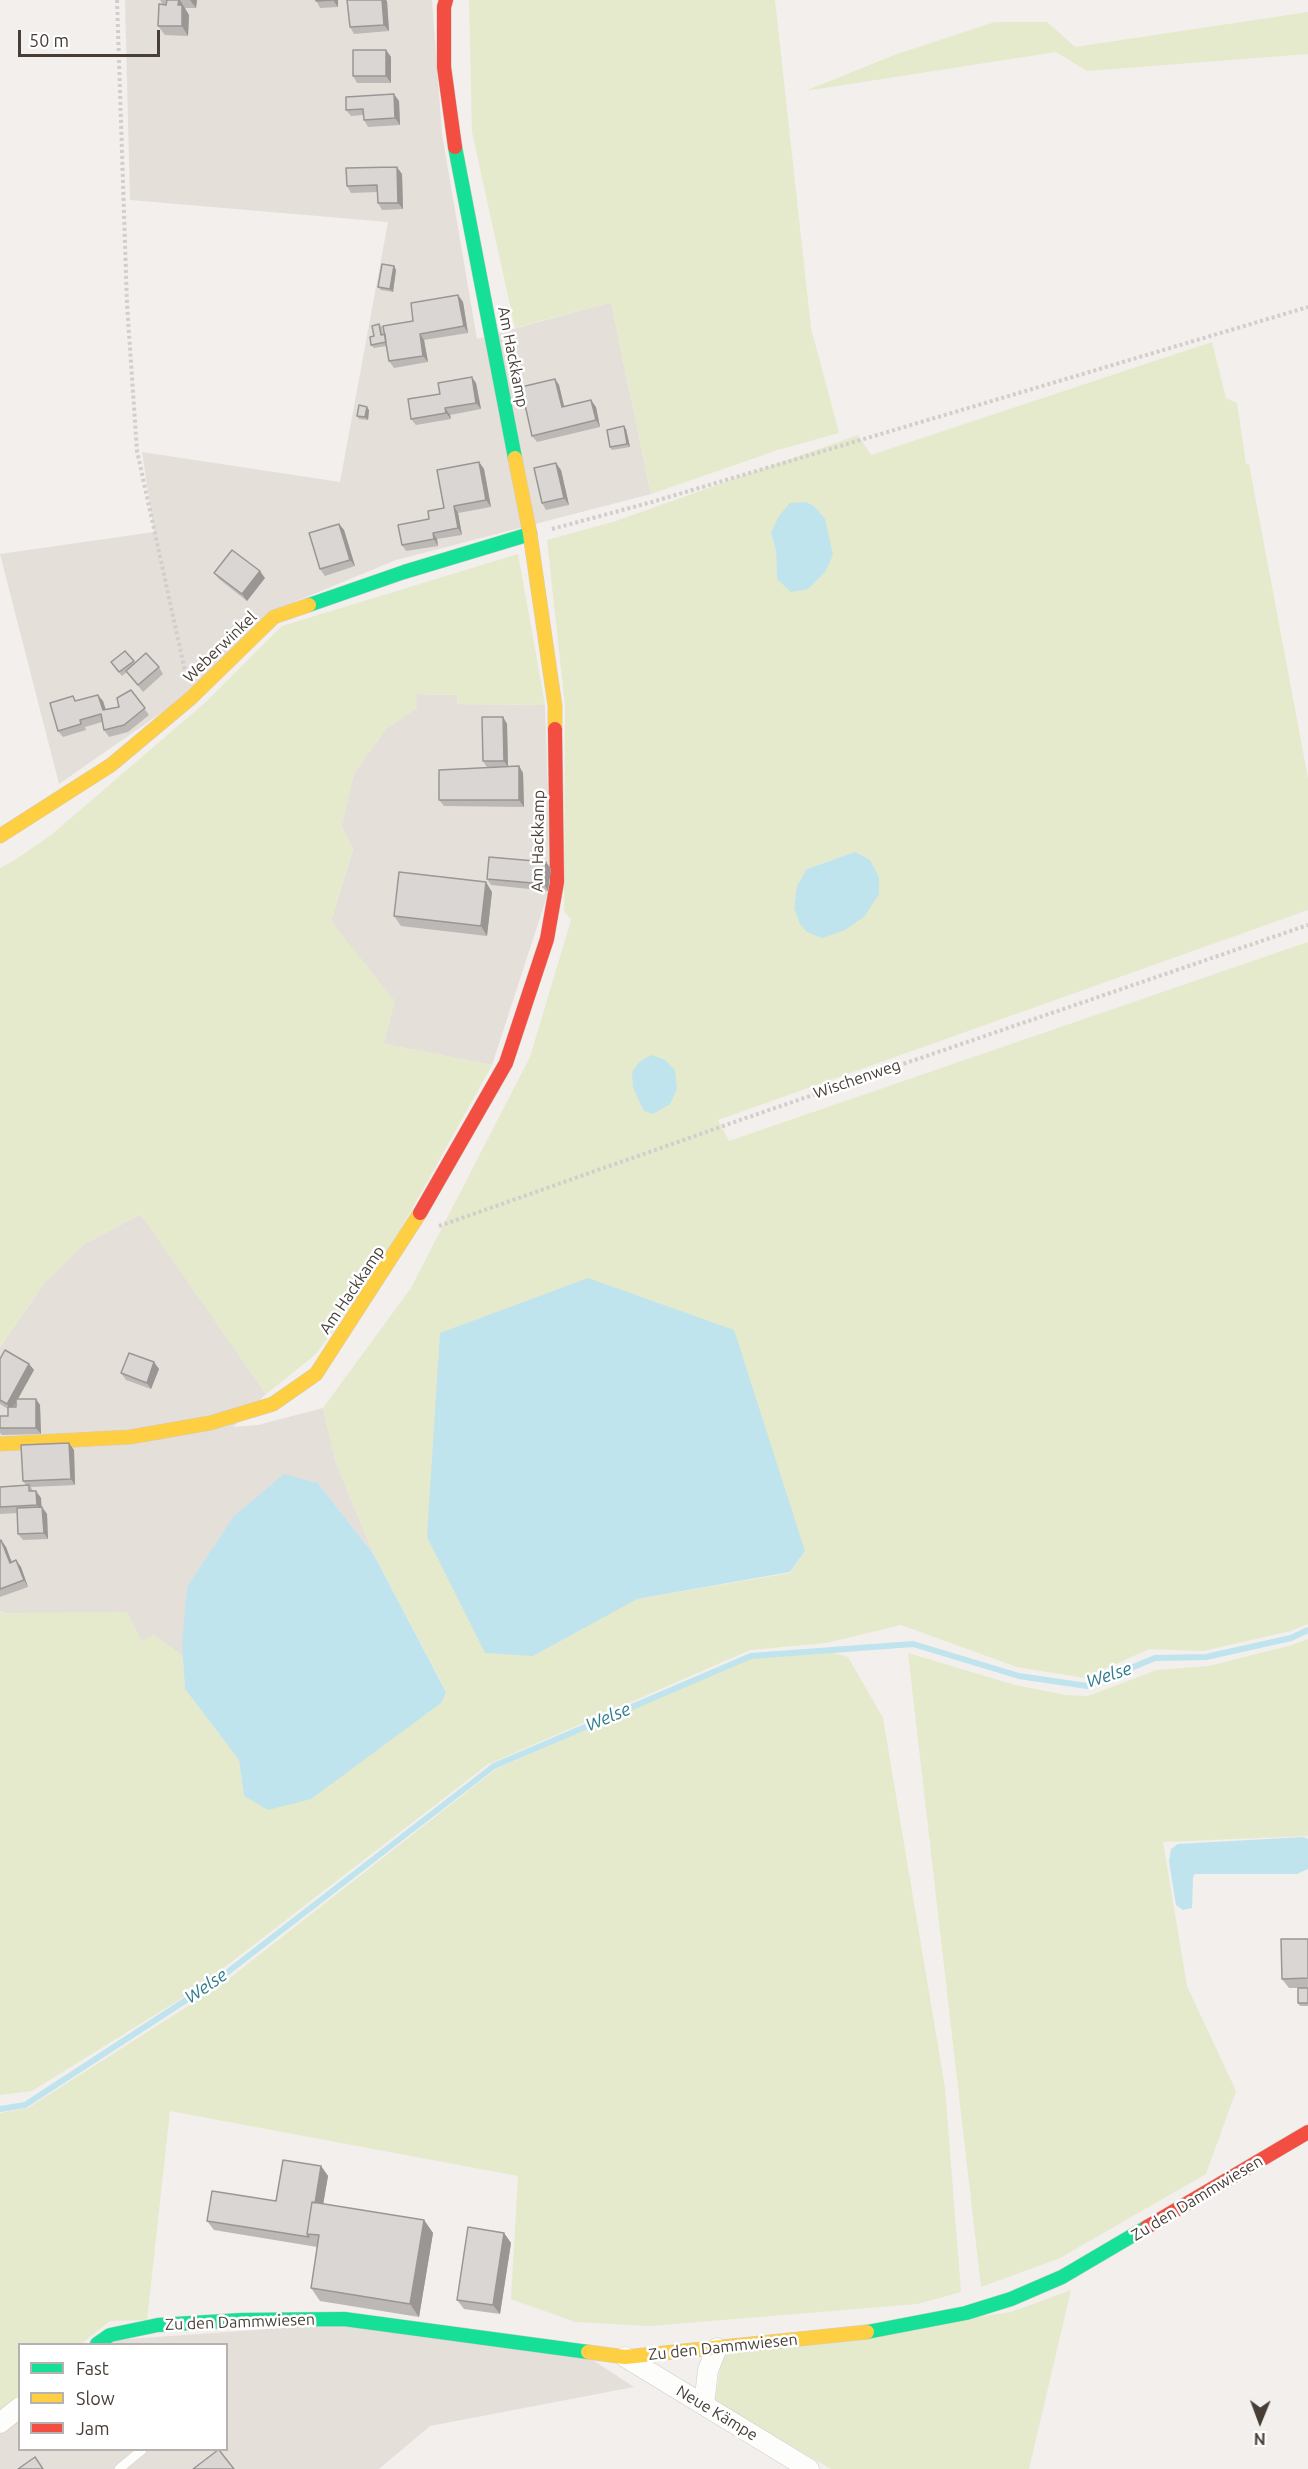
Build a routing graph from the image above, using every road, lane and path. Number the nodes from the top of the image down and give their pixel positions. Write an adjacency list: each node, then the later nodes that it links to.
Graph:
1 (117, 0): 5 (path)
2 (446, 0): 4 (street, Am Hackkamp)
3 (1308, 307): 4 (path)
4 (530, 534): 5 (street, Weberwinkel); 8 (street, Am Hackkamp)
5 (191, 698): 6 (street, Weberwinkel)
6 (0, 836)
7 (1308, 925): 8 (path, Wischenweg)
8 (407, 1237): 9 (street, Am Hackkamp)
9 (0, 1444)
10 (1308, 2132): 12 (street, Zu den Dammwiesen)
11 (104, 2342): 13 (street, Zu den Dammwiesen)
12 (717, 2348): 13 (street, Zu den Dammwiesen); 14 (street)
13 (625, 2357): 14 (street, Neue Kämpe)
14 (704, 2405): 19 (street, Neue Kämpe)
15 (18, 2409): 16 (street)
16 (0, 2423)
17 (141, 2451): 18 (lane)
18 (119, 2469)
19 (809, 2469)

